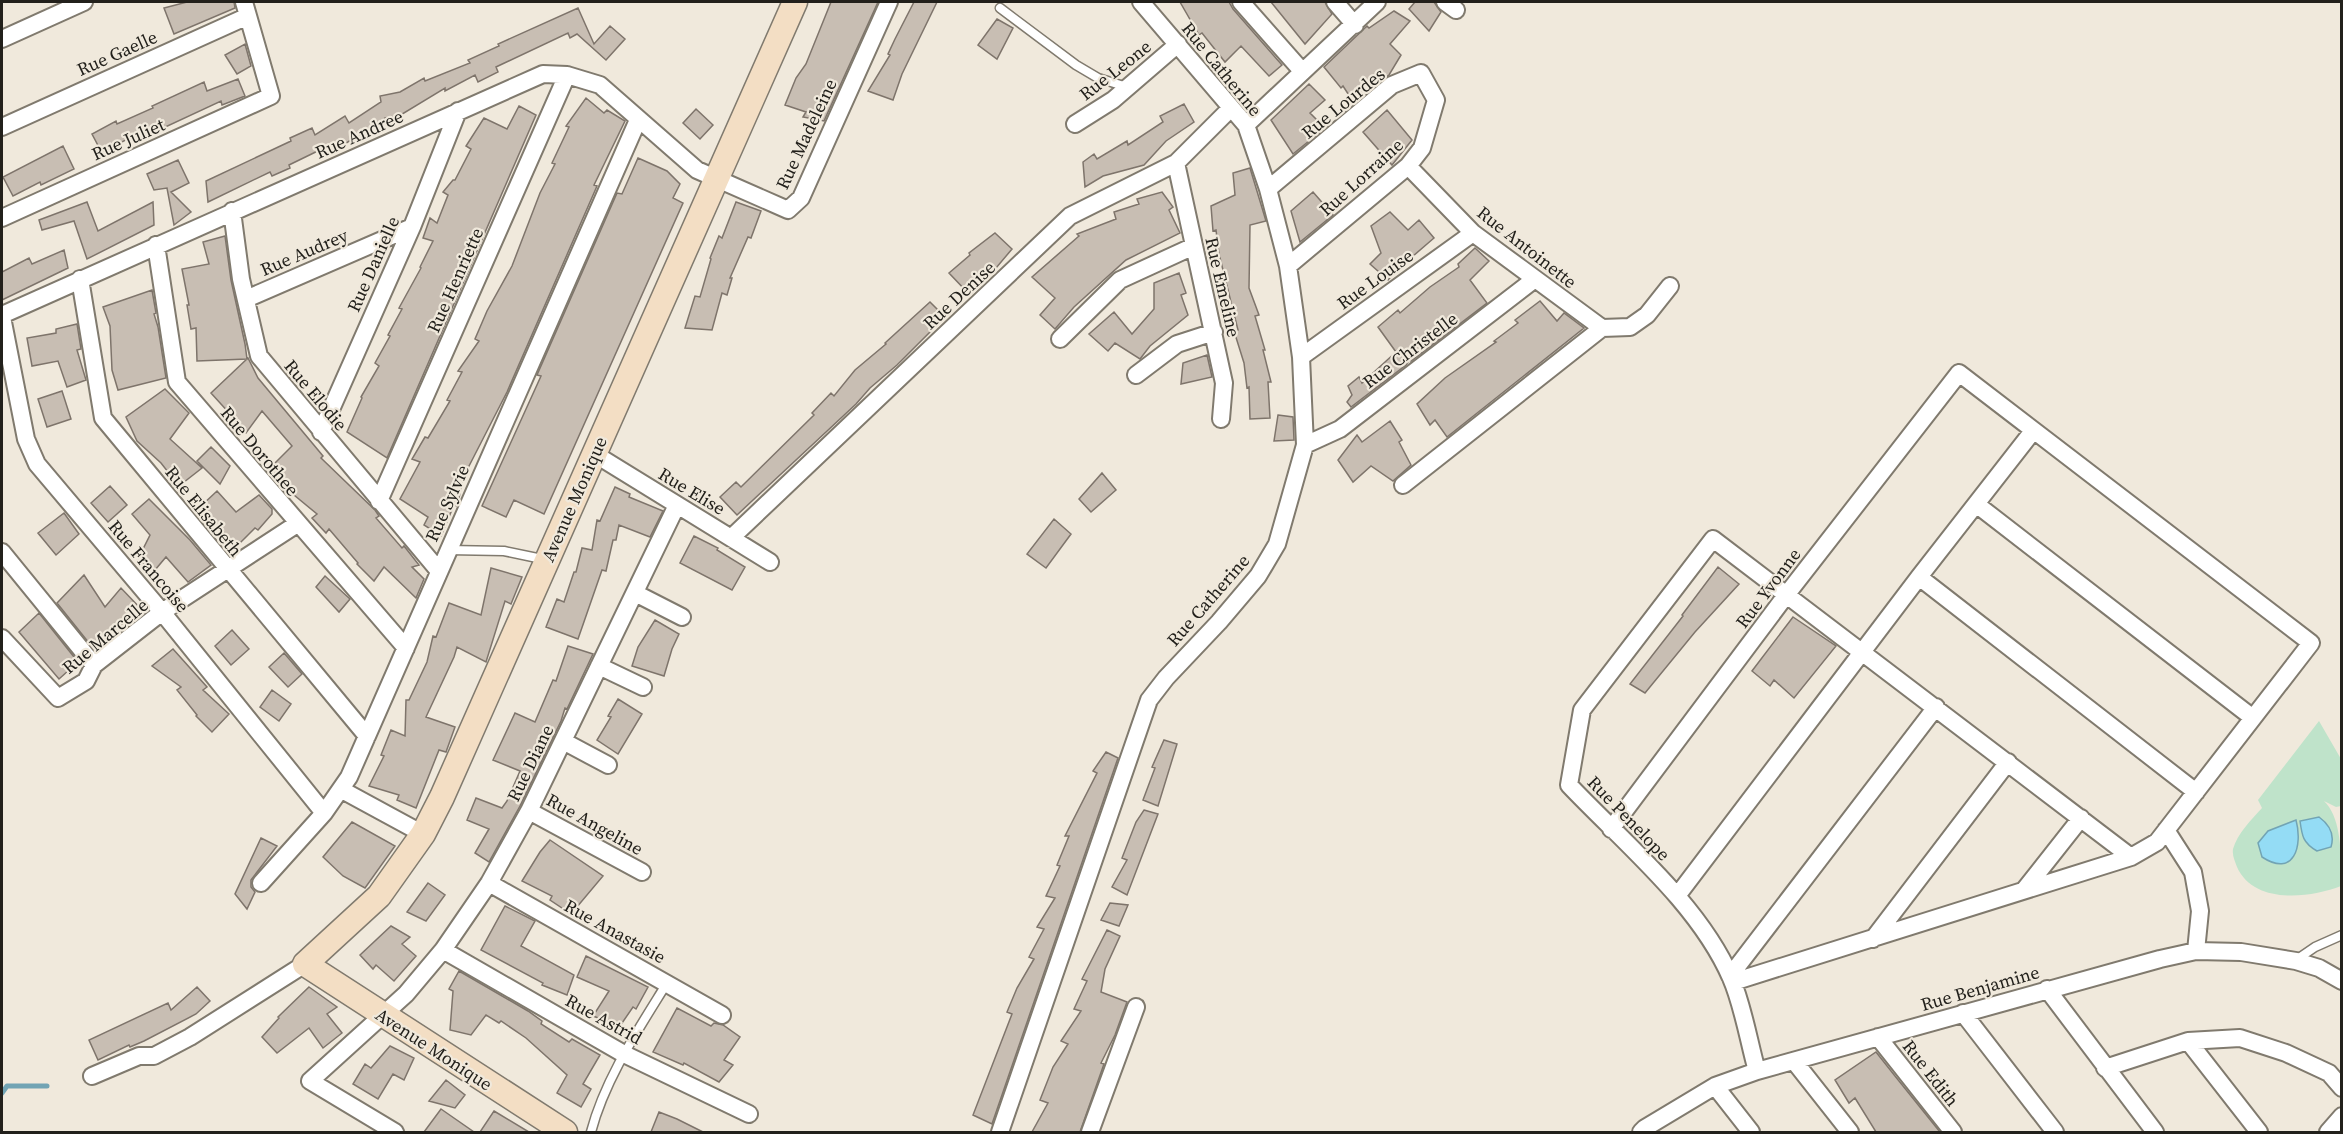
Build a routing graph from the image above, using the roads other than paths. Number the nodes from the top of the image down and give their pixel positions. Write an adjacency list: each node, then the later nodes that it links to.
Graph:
1 (80, 2): 12 (street)
2 (795, 2): 26 (street, Avenue Monique)
3 (889, 2): 26 (street, Rue Madeleine)
4 (1141, 2): 13 (street, Rue Catherine)
5 (1241, 2): 14 (street)
6 (1335, 2): 11 (street)
7 (1377, 2): 11 (street)
8 (1000, 8): 16 (lane)
9 (246, 9): 23 (street, Rue Gaelle); 29 (street, Rue Juliet)
10 (2, 20): 12 (street)
11 (1355, 25): 14 (street)
12 (5, 37)
13 (1178, 44): 16 (street, Rue Leone); 18 (street, Rue Catherine)
14 (1302, 70): 22 (street)
15 (567, 75): 19 (street, Rue Andree); 20 (street, Rue Andree); 51 (street, Rue Henriette)
16 (1128, 87): 21 (street, Rue Leone)
17 (1436, 100): 25 (street, Rue Lorraine); 27 (street, Rue Lourdes)
18 (1232, 108): 22 (street, Rue Catherine); 24 (street, Rue Denise)
19 (458, 111): 28 (street, Rue Andree); 30 (street, Rue Danielle)
20 (638, 120): 26 (street, Rue Andree); 56 (street, Rue Sylvie)
21 (1075, 124)
22 (1246, 124): 27 (street, Rue Catherine)
23 (2, 127)
24 (1176, 163): 33 (street, Rue Emeline); 55 (street, Rue Denise)
25 (1408, 166): 31 (street, Rue Antoinette); 34 (street, Rue Lorraine)
26 (715, 178): 49 (street, Avenue Monique)
27 (1268, 189): 34 (street, Rue Catherine)
28 (232, 211): 32 (street, Rue Andree); 38 (street, Rue Elodie)
29 (2, 218)
30 (412, 226): 38 (street, Rue Audrey); 47 (street, Rue Danielle)
31 (1473, 233): 36 (street, Rue Antoinette); 43 (street, Rue Louise)
32 (156, 245): 35 (street, Rue Andree); 54 (street, Rue Dorothee)
33 (1194, 246): 41 (street, Rue Emeline); 42 (street)
34 (1288, 266): 43 (street, Rue Catherine)
35 (80, 279): 39 (street, Rue Andree); 60 (street, Rue Elisabeth)
36 (1535, 279): 40 (street, Rue Antoinette); 48 (street, Rue Christelle)
37 (1670, 286): 40 (street)
38 (246, 299): 47 (street, Rue Elodie)
39 (2, 316): 65 (street, Rue Francoise)
40 (1602, 328): 50 (street)
41 (1214, 332): 44 (street); 45 (street, Rue Emeline)
42 (1060, 339)
43 (1300, 357): 48 (street, Rue Catherine)
44 (1136, 375)
45 (1221, 419)
46 (2033, 430): 52 (street); 64 (street, Rue Yvonne); 74 (street)
47 (321, 432): 51 (street, Rue Elodie)
48 (1305, 445): 122 (street, Rue Catherine)
49 (593, 453): 53 (street, Rue Elise); 58 (street, Avenue Monique)
50 (1403, 485)
51 (379, 501): 61 (street, Rue Elodie)
52 (1976, 504): 62 (street); 74 (street)
53 (677, 505): 55 (street, Rue Elise); 63 (street, Rue Diane)
54 (297, 524): 60 (street, Rue Marcelle); 68 (street, Rue Dorothee)
55 (731, 538): 59 (street, Rue Elise)
56 (448, 550): 58 (lane); 61 (street, Rue Sylvie)
57 (2, 552): 70 (street)
58 (547, 560): 86 (street, Avenue Monique)
59 (770, 562)
60 (227, 570): 65 (street, Rue Marcelle); 75 (street, Rue Elisabeth)
61 (439, 571): 68 (street, Rue Sylvie)
62 (1919, 577): 69 (street); 80 (street)
63 (635, 593): 66 (street); 71 (street, Rue Diane)
64 (1787, 594): 69 (street); 84 (street, Rue Yvonne); 84 (street, Rue Penelope)
65 (162, 612): 70 (street, Rue Marcelle); 82 (street, Rue Francoise)
66 (682, 617)
67 (2, 638): 70 (street, Rue Marcelle)
68 (406, 648): 75 (street, Rue Sylvie)
69 (1863, 651): 73 (street); 92 (street)
70 (94, 665)
71 (599, 666): 72 (street); 76 (street, Rue Diane)
72 (643, 687)
73 (1936, 707): 77 (street); 99 (street)
74 (2253, 718): 80 (street)
75 (368, 736): 79 (street, Rue Sylvie)
76 (563, 741): 78 (street); 81 (street, Rue Diane)
77 (2008, 762): 83 (street); 94 (street)
78 (609, 765)
79 (342, 790): 82 (street, Rue Sylvie); 86 (street)
80 (2196, 792): 85 (street)
81 (529, 811): 88 (street, Rue Angeline); 90 (street, Rue Diane)
82 (324, 813): 89 (street, Rue Sylvie)
83 (2081, 818): 87 (street); 91 (street)
84 (1611, 829): 92 (street, Rue Penelope)
85 (2166, 830): 87 (street); 96 (street)
86 (423, 834): 98 (street, Avenue Monique)
87 (2131, 857): 91 (street)
88 (642, 872)
89 (261, 883)
90 (489, 883): 95 (street, Rue Diane); 101 (street, Rue Anastasie)
91 (2025, 889): 94 (street)
92 (1677, 896): 99 (street, Rue Penelope)
93 (2342, 935): 97 (lane)
94 (1873, 939): 99 (street)
95 (443, 950): 106 (street, Rue Diane); 109 (street, Rue Astrid)
96 (2196, 951): 97 (street, Rue Benjamine); 102 (street, Rue Benjamine)
97 (2295, 961): 100 (street, Rue Benjamine)
98 (305, 964): 106 (street, Avenue Monique); 113 (street, Avenue Monique)
99 (1732, 979): 112 (street, Rue Penelope)
100 (2342, 981)
101 (667, 982): 105 (street, Rue Anastasie); 109 (lane)
102 (2047, 989): 104 (street, Rue Benjamine); 111 (street)
103 (1136, 1007): 123 (street)
104 (1963, 1013): 107 (street, Rue Benjamine); 127 (street)
105 (722, 1014)
106 (382, 1016): 119 (street, Rue Diane); 120 (street, Avenue Monique)
107 (1878, 1037): 110 (street, Rue Benjamine); 126 (street, Rue Edith)
108 (2188, 1041): 111 (street); 115 (street); 129 (street)
109 (624, 1053): 116 (street, Rue Astrid); 121 (lane)
110 (1794, 1060): 112 (street, Rue Benjamine); 125 (street)
111 (2105, 1068): 128 (street)
112 (1757, 1071): 114 (street, Rue Benjamine)
113 (92, 1076)
114 (1715, 1086): 118 (street, Rue Benjamine); 124 (street)
115 (2342, 1088)
116 (749, 1114)
117 (2342, 1116): 130 (street)
118 (1645, 1131)
119 (395, 1132)
120 (565, 1132)
121 (591, 1132)
122 (1000, 1132)
123 (1090, 1132)
124 (1751, 1132)
125 (1850, 1132)
126 (1953, 1132)
127 (2055, 1132)
128 (2155, 1132)
129 (2259, 1132)
130 (2328, 1132)

